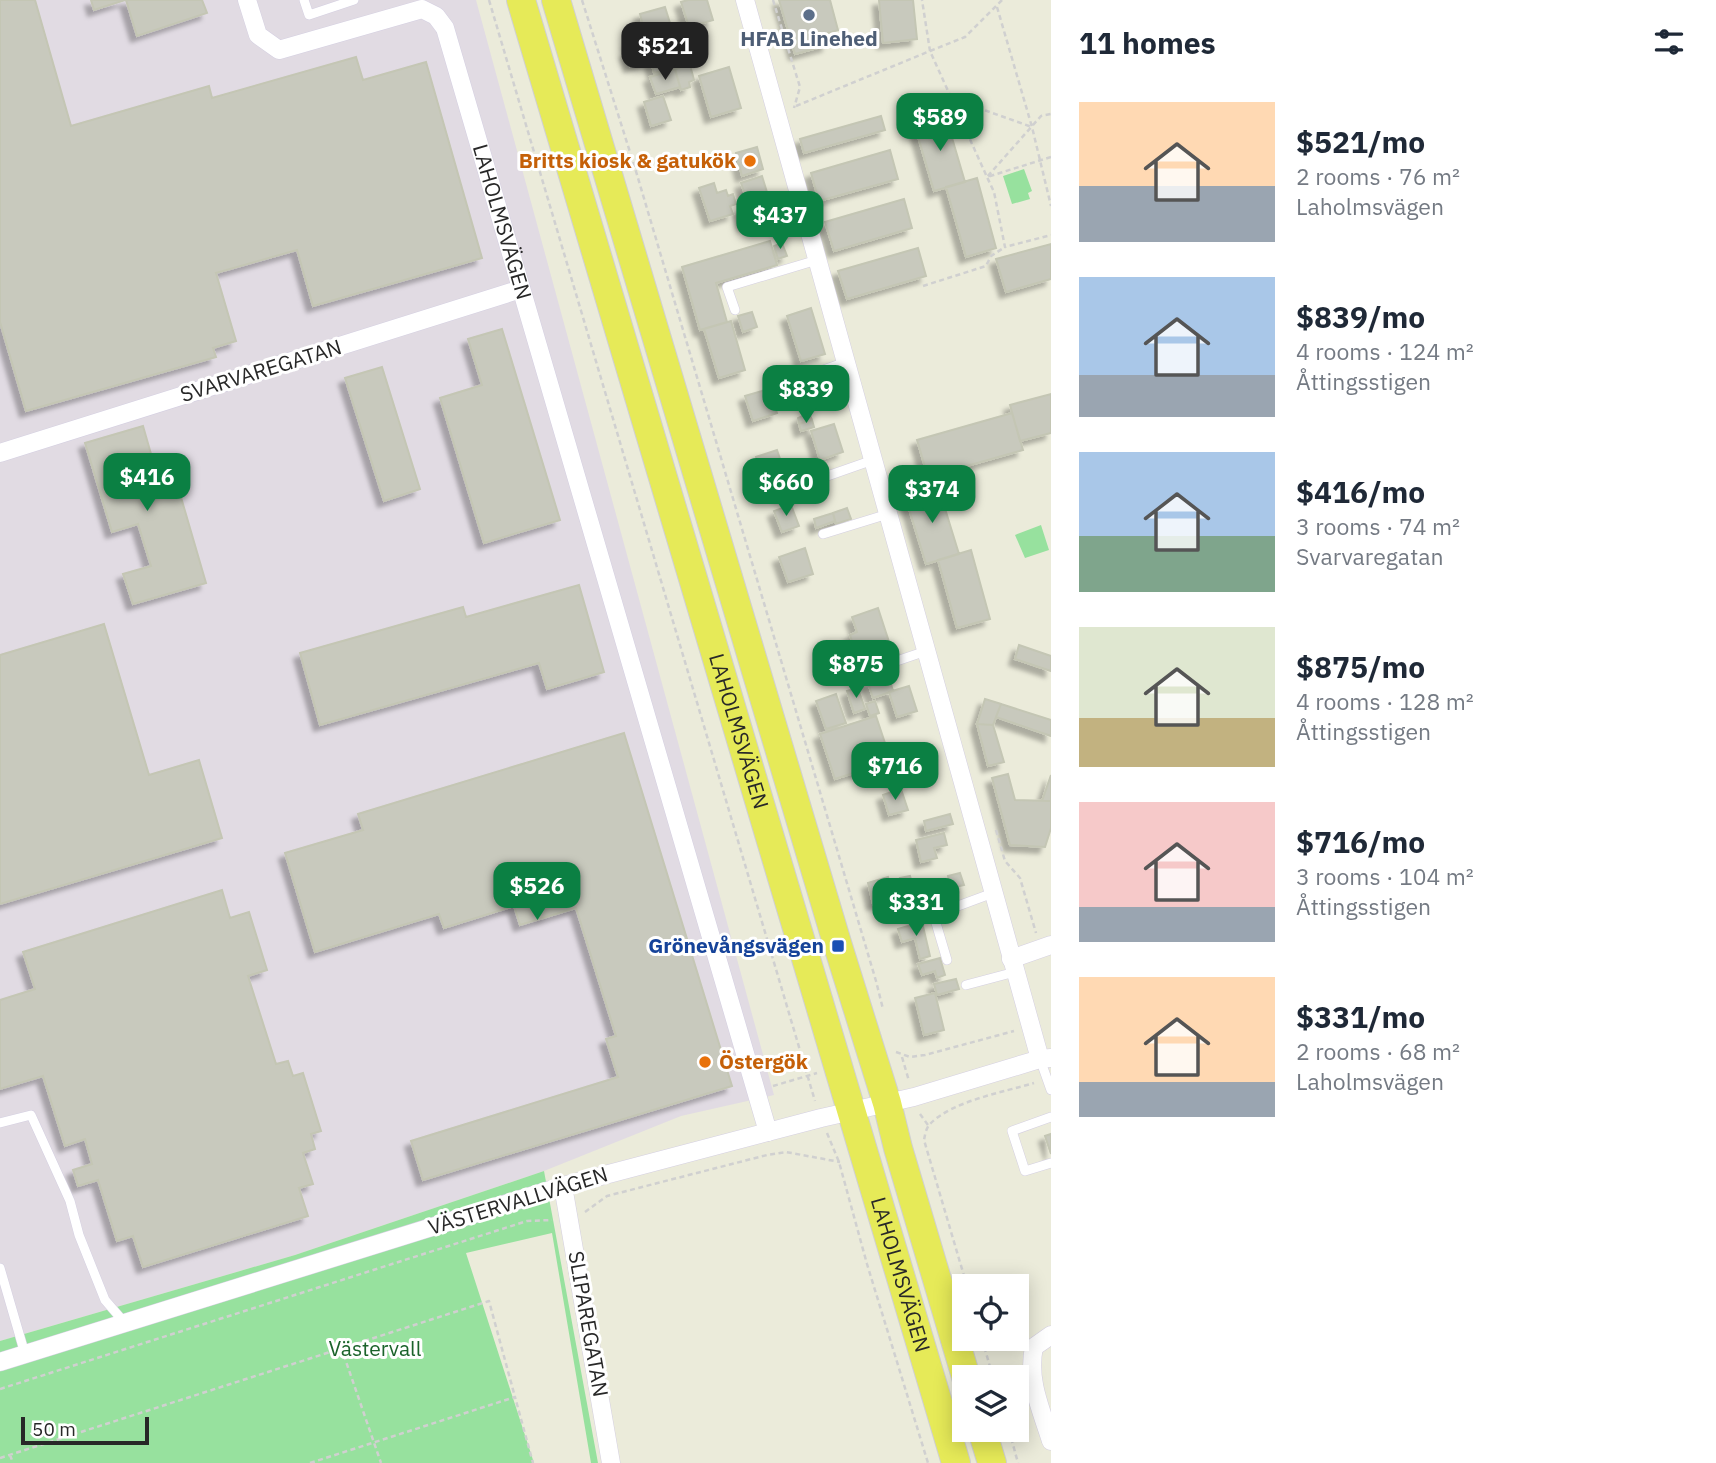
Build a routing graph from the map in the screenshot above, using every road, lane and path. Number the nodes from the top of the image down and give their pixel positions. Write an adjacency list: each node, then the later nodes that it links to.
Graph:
1 (247, 0): 25 (street, LAHOLMSVÄGEN)
2 (304, 0): 3 (lane)
3 (354, 0)
4 (489, 0): 50 (path)
5 (521, 0): 48 (highway, LAHOLMSVÄGEN)
6 (556, 0): 47 (highway, LAHOLMSVÄGEN)
7 (582, 0): 41 (path)
8 (745, 0): 23 (street)
9 (922, 0): 12 (path)
10 (1002, 0): 11 (path)
11 (997, 5): 12 (path); 16 (path)
12 (930, 51): 13 (path); 14 (path)
13 (951, 99): 16 (path); 19 (path)
14 (795, 107)
15 (1051, 114): 16 (path)
16 (1032, 127): 18 (path); 19 (path)
17 (1051, 157): 18 (path)
18 (1040, 160): 19 (path); 20 (path)
19 (986, 177): 22 (path)
20 (1051, 206)
21 (1051, 234): 22 (path)
22 (1005, 247): 24 (path)
23 (817, 260): 26 (lane); 27 (street)
24 (923, 286)
25 (521, 289): 29 (street, SVARVAREGATAN); 52 (street, LAHOLMSVÄGEN)
26 (735, 310)
27 (846, 362): 28 (lane); 30 (street)
28 (778, 386)
29 (0, 453)
30 (873, 460): 31 (lane); 32 (street)
31 (796, 487)
32 (888, 514): 33 (lane); 34 (street)
33 (823, 534)
34 (926, 651): 35 (lane); 36 (street)
35 (879, 667)
36 (993, 893): 38 (lane); 39 (street)
37 (1051, 945): 39 (street)
38 (947, 960)
39 (1013, 965): 40 (lane); 42 (street)
40 (966, 985)
41 (884, 1015)
42 (1031, 1027): 43 (path); 44 (street)
43 (893, 1049)
44 (1046, 1058): 45 (lane); 47 (street, VÄSTERVALLVÄGEN)
45 (1048, 1079): 46 (lane); 58 (path)
46 (1051, 1090)
47 (887, 1103): 48 (street, VÄSTERVALLVÄGEN); 64 (highway, LAHOLMSVÄGEN)
48 (851, 1111): 50 (street, VÄSTERVALLVÄGEN); 53 (highway, LAHOLMSVÄGEN)
49 (1051, 1117): 54 (lane)
50 (821, 1118): 52 (street, VÄSTERVALLVÄGEN); 53 (path)
51 (0, 1122): 59 (lane)
52 (768, 1132): 55 (street, VÄSTERVALLVÄGEN)
53 (852, 1160): 56 (path); 78 (path); 79 (highway, LAHOLMSVÄGEN)
54 (1051, 1163)
55 (563, 1186): 56 (street, SLIPAREGATAN); 59 (street, VÄSTERVALLVÄGEN)
56 (570, 1217): 65 (path); 77 (street, SLIPAREGATAN)
57 (0, 1268): 62 (lane)
58 (963, 1274)
59 (124, 1322): 62 (street, VÄSTERVALLVÄGEN)
60 (1051, 1335): 67 (street)
61 (341, 1347): 66 (path); 70 (path); 71 (path)
62 (25, 1354): 63 (street, VÄSTERVALLVÄGEN)
63 (0, 1362)
64 (962, 1365)
65 (0, 1389)
66 (514, 1397): 70 (path); 76 (path)
67 (1051, 1441)
68 (986, 1442): 80 (highway)
69 (1012, 1442): 81 (path)
70 (374, 1443): 74 (path); 75 (path)
71 (10, 1454): 72 (path); 73 (path)
72 (0, 1458)
73 (13, 1463)
74 (310, 1463)
75 (381, 1463)
76 (533, 1463)
77 (611, 1463)
78 (928, 1463)
79 (956, 1463)
80 (992, 1463)
81 (1018, 1463)

